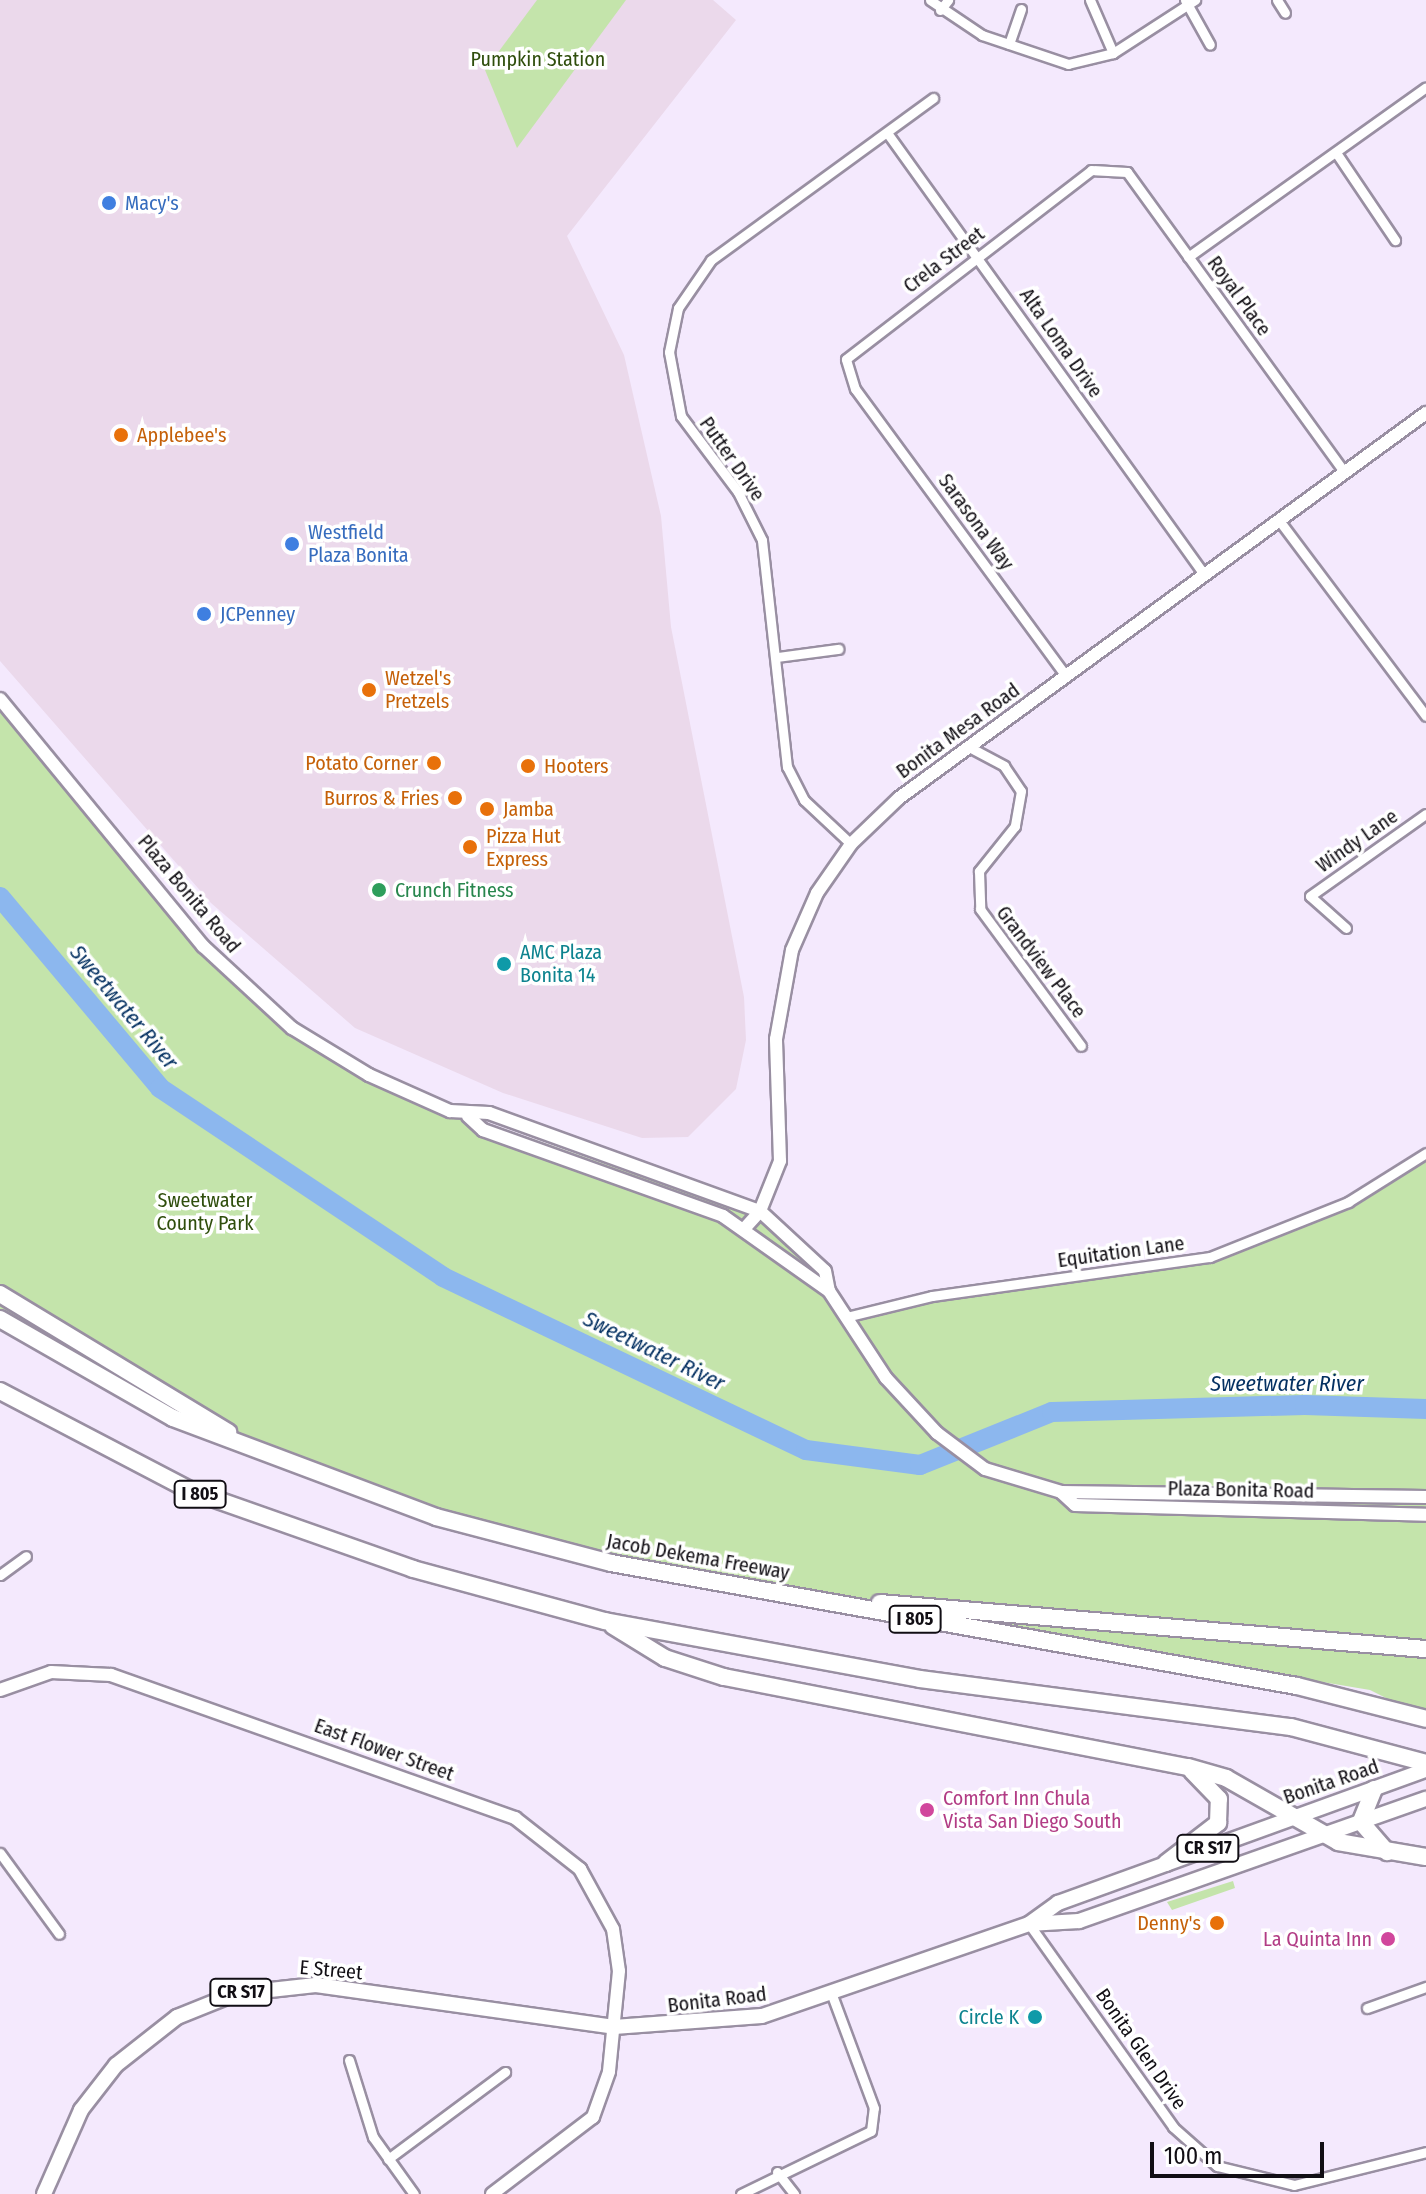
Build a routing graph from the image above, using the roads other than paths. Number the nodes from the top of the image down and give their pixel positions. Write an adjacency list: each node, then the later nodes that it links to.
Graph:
1 (930, 0): 7 (street)
2 (948, 0): 7 (street)
3 (1090, 0): 11 (street)
4 (1277, 0): 8 (street)
5 (1190, 1): 10 (street); 11 (street)
6 (1021, 9): 9 (street)
7 (940, 10): 9 (street)
8 (1285, 13)
9 (1009, 44): 11 (street)
10 (1210, 45)
11 (1113, 53)
12 (1426, 87): 15 (street)
13 (933, 98): 14 (street, Putter Drive)
14 (888, 134): 18 (street, Alta Loma Drive); 26 (street, Putter Drive)
15 (1337, 154): 17 (street); 19 (street)
16 (1091, 170): 18 (street, Crela Street); 19 (street, Royal Place)
17 (1395, 240)
18 (978, 257): 20 (street, Crela Street); 24 (street, Alta Loma Drive)
19 (1188, 257): 22 (street, Royal Place)
20 (855, 389): 27 (street, Sarasona Way)
21 (1426, 413): 22 (main road, Bonita Mesa Road)
22 (1344, 472): 23 (main road, Bonita Mesa Road)
23 (1278, 519): 24 (main road, Bonita Mesa Road); 29 (street)
24 (1203, 573): 27 (main road, Bonita Mesa Road)
25 (838, 649): 26 (street)
26 (777, 657): 32 (street, Putter Drive)
27 (1066, 676): 30 (main road, Bonita Mesa Road)
28 (0, 699): 35 (main road, Plaza Bonita Road)
29 (1426, 716)
30 (969, 747): 32 (main road, Bonita Mesa Road); 34 (street, Grandview Place)
31 (1426, 814): 33 (street, Windy Lane)
32 (851, 844): 37 (main road, Bonita Mesa Road)
33 (1346, 928)
34 (1081, 1046)
35 (468, 1116): 37 (main road, Plaza Bonita Road); 38 (main road, Plaza Bonita Road)
36 (1426, 1153): 41 (street, Equitation Lane)
37 (760, 1211): 38 (main road, Bonita Mesa Road); 39 (main road, Plaza Bonita Road)
38 (744, 1229): 39 (main road, Plaza Bonita Road)
39 (829, 1291): 41 (main road, Plaza Bonita Road)
40 (0, 1294): 44 (highway)
41 (846, 1317): 45 (main road, Plaza Bonita Road)
42 (0, 1319): 44 (highway, Jacob Dekema Freeway / I 805)
43 (0, 1391): 51 (highway, I 805)
44 (284, 1465): 50 (highway, Jacob Dekema Freeway / I 805)
45 (1061, 1492): 46 (main road, Plaza Bonita Road); 47 (main road, Plaza Bonita Road)
46 (1426, 1497)
47 (1426, 1515)
48 (26, 1556): 49 (street)
49 (0, 1575)
50 (799, 1595): 52 (highway); 54 (highway, Jacob Dekema Freeway / I 805)
51 (605, 1621): 55 (highway, I 805); 56 (highway)
52 (1426, 1649)
53 (0, 1690): 72 (main road, East Flower Street)
54 (1421, 1718)
55 (1426, 1763)
56 (1188, 1767): 60 (highway); 66 (highway)
57 (1426, 1770): 58 (main road, Bonita Road / CR S17)
58 (1374, 1789): 60 (main road, Bonita Road / CR S17); 61 (highway)
59 (1426, 1799): 61 (main road, Bonita Road / CR S17)
60 (1289, 1818): 62 (highway); 66 (main road, Bonita Road / CR S17)
61 (1361, 1822): 62 (main road, Bonita Road / CR S17); 64 (highway)
62 (1323, 1836): 64 (highway); 67 (main road, Bonita Road / CR S17)
63 (0, 1853): 68 (street)
64 (1388, 1853): 65 (highway)
65 (1426, 1857)
66 (1166, 1863): 67 (main road, Bonita Road / CR S17)
67 (1029, 1924): 70 (main road, Bonita Road / CR S17); 75 (street, Bonita Glen Drive)
68 (59, 1934)
69 (1426, 1987): 71 (street)
70 (832, 1995): 72 (main road, Bonita Road / CR S17); 77 (street)
71 (1367, 2008)
72 (614, 2027): 78 (main road, E Street / CR S17); 80 (main road)
73 (349, 2060): 76 (street)
74 (505, 2072): 76 (street)
75 (1426, 2152)
76 (388, 2159): 79 (street)
77 (777, 2172): 81 (street); 82 (street)
78 (44, 2194)
79 (414, 2194)
80 (492, 2194)
81 (741, 2194)
82 (794, 2194)

